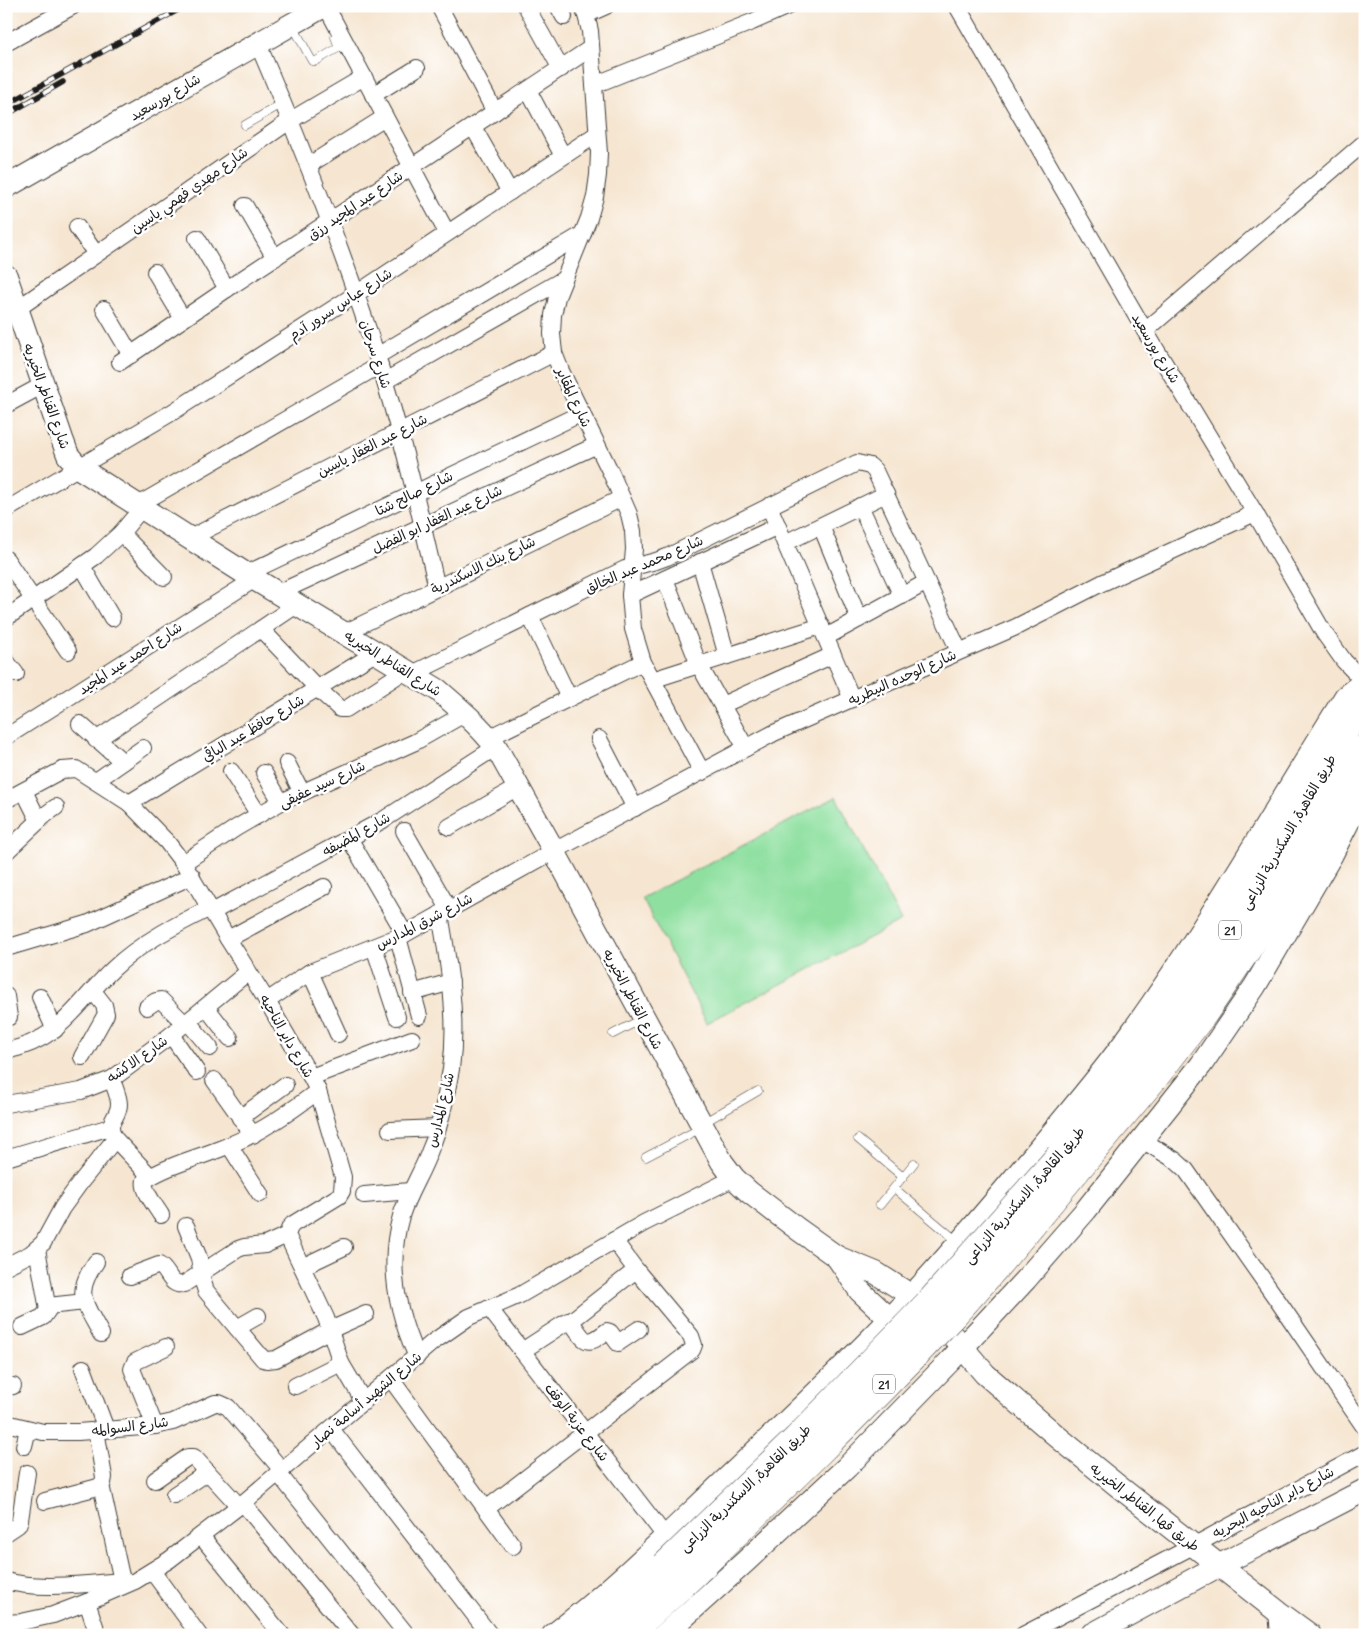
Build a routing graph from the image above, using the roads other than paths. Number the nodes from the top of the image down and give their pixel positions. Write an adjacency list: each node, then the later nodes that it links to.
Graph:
1 (73, 6): 10 (street)
2 (439, 6): 20 (street)
3 (526, 6): 14 (street)
4 (788, 6): 16 (street)
5 (957, 6): 48 (street, شارع بورسعيد)
6 (323, 7): 9 (street, شارع بورسعيد); 9 (lane); 15 (street)
7 (604, 7): 8 (street)
8 (584, 11): 12 (street, شارع المقابر)
9 (292, 24): 11 (street, شارع بورسعيد)
10 (6, 43)
11 (258, 44): 19 (street, شارع سرحان); 30 (street, شارع بورسعيد)
12 (591, 48): 14 (street, شارع عبد المجيد رزق); 16 (street, شارع المقابر)
13 (417, 68): 18 (street)
14 (561, 68): 17 (street, شارع عبد المجيد رزق)
15 (364, 77): 18 (street); 22 (street, شارع مهدي فهمي ياسين)
16 (594, 85): 25 (street, شارع المقابر)
17 (528, 90): 20 (street, شارع عبد المجيد رزق); 27 (street)
18 (373, 95): 21 (street)
19 (283, 103): 22 (street, شارع سرحان); 23 (lane)
20 (495, 112): 24 (street, شارع عبد المجيد رزق)
21 (385, 117): 28 (street); 29 (street)
22 (290, 120): 28 (street, شارع سرحان); 38 (street, شارع مهدي فهمي ياسين)
23 (245, 125)
24 (472, 127): 29 (street, شارع عبد المجيد رزق); 31 (street)
25 (598, 134): 27 (street, شارع عباس سرور آدم); 36 (street, شارع المقابر)
26 (1365, 142): 48 (street)
27 (564, 156): 31 (street, شارع عباس سرور آدم)
28 (309, 165): 33 (street, شارع سرحان)
29 (412, 167): 33 (street, شارع عبد المجيد رزق); 35 (street)
30 (6, 187)
31 (510, 192): 35 (street, شارع عباس سرور آدم)
32 (246, 206): 39 (street)
33 (330, 222): 39 (street, شارع عبد المجيد رزق); 44 (street, شارع سرحان)
34 (77, 227): 38 (street)
35 (447, 233): 44 (street, شارع عباس سرور آدم)
36 (583, 234): 42 (street, شارع المقابر); 50 (street)
37 (198, 238): 43 (street)
38 (96, 254): 45 (street, شارع مهدي فهمي ياسين)
39 (274, 258): 43 (street, شارع عبد المجيد رزق)
40 (155, 272): 47 (street)
41 (6, 276): 45 (street, شارع القناطر الخيريه)
42 (564, 279): 49 (street, شارع المقابر); 51 (street)
43 (227, 289): 47 (street, شارع عبد المجيد رزق)
44 (356, 294): 50 (street, شارع سرحان); 57 (street, شارع عباس سرور آدم)
45 (12, 304): 52 (street, شارع القناطر الخيريه)
46 (104, 309): 47 (street, شارع عبد المجيد رزق)
47 (183, 319)
48 (1145, 331): 65 (street, شارع بورسعيد)
49 (554, 353): 54 (street, شارع المقابر); 55 (street, شارع عبد الغفار ياسين)
50 (378, 360): 51 (street, شارع سرحان); 61 (street)
51 (385, 381): 55 (street, شارع سرحان)
52 (43, 385): 53 (street); 57 (street, شارع القناطر الخيريه)
53 (6, 405)
54 (582, 413): 56 (street, شارع المقابر); 58 (street, شارع صالح شتا)
55 (399, 432): 58 (street, شارع سرحان); 70 (street, شارع عبد الغفار ياسين)
56 (597, 445): 60 (street, شارع المقابر); 66 (street, شارع عبد الغفار ابو الفضل)
57 (79, 468): 61 (street, شارع القناطر الخيريه); 64 (street, شارع عباس سرور آدم)
58 (415, 493): 66 (street, شارع سرحان); 76 (street, شارع صالح شتا)
59 (886, 494): 62 (street, شارع محمد عبد الخالق); 63 (street); 79 (street)
60 (622, 498): 75 (street, شارع المقابر); 80 (street, شارع بنك الاسكندرية)
61 (140, 506): 69 (street); 70 (street, شارع القناطر الخيريه)
62 (769, 506): 67 (street); 75 (street, شارع محمد عبد الخالق)
63 (860, 506): 68 (street); 83 (street)
64 (6, 510)
65 (1255, 513): 94 (street, شارع الوحده البيطريه); 102 (street, شارع بورسعيد)
66 (423, 525): 80 (street, شارع سرحان); 81 (street, شارع عبد الغفار ابو الفضل)
67 (778, 526): 71 (street); 73 (street)
68 (820, 526): 71 (street); 89 (street)
69 (121, 533): 74 (street); 77 (street)
70 (190, 538): 76 (street, شارع القناطر الخيريه)
71 (785, 543): 91 (street)
72 (6, 559): 84 (street)
73 (700, 562): 78 (street); 97 (street)
74 (82, 566): 84 (street); 88 (street)
75 (634, 566): 82 (street, شارع المقابر); 86 (street, شارع محمد عبد الخالق)
76 (251, 576): 81 (street, شارع القناطر الخيريه); 109 (street, شارع احمد عبد المجيد)
77 (164, 577)
78 (665, 579): 82 (street); 99 (street)
79 (927, 582): 83 (street); 94 (street)
80 (437, 588): 92 (street, شارع بنك الاسكندرية)
81 (278, 592): 85 (street, شارع القناطر الخيريه)
82 (630, 595): 98 (street, شارع المقابر)
83 (902, 596): 89 (street)
84 (33, 600): 87 (street); 93 (street)
85 (298, 604): 90 (street); 92 (street, شارع القناطر الخيريه)
86 (530, 616): 100 (street, شارع محمد عبد الخالق); 104 (street)
87 (6, 618)
88 (112, 618)
89 (859, 619): 91 (street)
90 (261, 629): 103 (street, شارع محمد عبد الخالق); 111 (street)
91 (823, 632): 96 (street); 97 (street)
92 (344, 633): 95 (street, شارع القناطر الخيريه)
93 (68, 650)
94 (959, 651): 105 (street, شارع الوحده البيطريه)
95 (377, 652): 100 (street, شارع القناطر الخيريه); 103 (street, شارع حافظ عبد الباقي)
96 (833, 655): 105 (street); 106 (street)
97 (727, 656): 99 (street)
98 (643, 662): 101 (street, شارع المقابر); 104 (street, شارع المضيفه)
99 (699, 665): 101 (street); 106 (street)
100 (409, 672): 103 (street, شارع محمد عبد الخالق); 107 (street, شارع القناطر الخيريه)
101 (652, 680): 119 (street, شارع المقابر)
102 (1364, 682): 189 (highway, طريق القاهرة, الاسكندرية الزراعى / 21); 202 (street)
103 (318, 689): 128 (street, شارع حافظ عبد الباقي)
104 (569, 698): 112 (street, شارع المضيفه)
105 (852, 699): 114 (street, شارع الوحده البيطريه)
106 (722, 705): 114 (street)
107 (466, 713): 112 (street, شارع القناطر الخيريه); 125 (street, شارع سيد عفيفى)
108 (80, 724): 111 (street)
109 (6, 737)
110 (598, 739): 130 (street)
111 (96, 740): 116 (street)
112 (492, 742): 122 (street, شارع القناطر الخيريه); 135 (street, شارع المضيفه)
113 (143, 748): 116 (street)
114 (746, 748): 119 (street, شارع الوحده البيطريه)
115 (1365, 749): 189 (highway, طريق القاهرة, الاسكندرية الزراعى / 21)
116 (123, 762): 121 (street)
117 (287, 763): 125 (street)
118 (231, 771): 131 (street)
119 (702, 772): 130 (street, شارع الوحده البيطريه)
120 (264, 773): 127 (street)
121 (96, 780): 124 (street, شارع داير الناحيه); 128 (street, شارع داير الناحيه)
122 (518, 786): 133 (street); 136 (street, شارع القناطر الخيريه)
123 (1365, 789): 184 (street)
124 (24, 791): 126 (street, شارع داير الناحيه); 132 (street)
125 (302, 793): 127 (street, شارع سيد عفيفى)
126 (6, 800)
127 (281, 802): 131 (street, شارع سيد عفيفى)
128 (129, 803): 138 (street, شارع داير الناحيه)
129 (56, 807): 132 (street)
130 (635, 808): 136 (street, شارع الوحده البيطريه)
131 (259, 815): 138 (street, شارع سيد عفيفى)
132 (39, 821): 137 (street)
133 (449, 827)
134 (404, 831): 141 (street)
135 (349, 838): 140 (street, شارع المضيفه); 142 (street)
136 (554, 851): 141 (street, شارع شرق المدارس); 159 (street, شارع القناطر الخيريه)
137 (6, 852)
138 (187, 870): 140 (street, شارع داير الناحيه); 145 (street, شارع سيد عفيفى)
139 (324, 887): 143 (street)
140 (211, 910): 143 (street, شارع داير الناحيه); 149 (street, شارع المضيفه)
141 (445, 912): 142 (street, شارع شرق المدارس); 148 (street, شارع المدارس)
142 (402, 936): 144 (street, شارع شرق المدارس); 150 (street)
143 (228, 939): 146 (street, شارع داير الناحيه)
144 (374, 947): 147 (street, شارع شرق المدارس); 158 (street)
145 (6, 948)
146 (248, 972): 153 (street, شارع داير الناحيه); 155 (street, شارع الاكشه)
147 (310, 972): 153 (street, شارع شرق المدارس); 162 (street)
148 (451, 982): 150 (street); 179 (street, شارع المدارس)
149 (93, 991): 161 (street, شارع المضيفه); 169 (street)
150 (412, 993): 156 (street)
151 (6, 996): 157 (street)
152 (40, 998): 161 (street)
153 (267, 1001): 173 (street, شارع داير الناحيه)
154 (147, 1007): 160 (street)
155 (206, 1007): 160 (street, شارع الاكشه); 165 (street)
156 (419, 1016)
157 (9, 1017)
158 (397, 1017)
159 (644, 1018): 163 (lane); 178 (street, شارع القناطر الخيريه)
160 (187, 1023): 164 (street, شارع الاكشه); 167 (street)
161 (55, 1030): 168 (street, شارع المضيفه)
162 (338, 1034)
163 (613, 1034)
164 (172, 1036): 170 (street); 171 (street, شارع الاكشه)
165 (230, 1038)
166 (412, 1039): 173 (street)
167 (210, 1048)
168 (6, 1051)
169 (82, 1057)
170 (197, 1072)
171 (112, 1079): 176 (street, شارع الاكشه); 181 (street)
172 (214, 1080): 177 (street)
173 (314, 1084): 182 (street); 200 (street, شارع داير الناحيه)
174 (285, 1085): 177 (street)
175 (758, 1090): 178 (lane)
176 (6, 1104)
177 (240, 1118): 182 (street)
178 (702, 1125): 186 (lane); 192 (street, شارع القناطر الخيريه)
179 (438, 1128): 180 (street); 194 (street, شارع المدارس)
180 (390, 1130)
181 (112, 1133): 187 (street); 190 (street); 204 (street)
182 (253, 1135): 185 (street)
183 (858, 1139): 191 (lane)
184 (1142, 1140): 227 (street); 237 (street)
185 (230, 1145): 190 (street); 195 (street)
186 (646, 1157)
187 (6, 1158)
188 (914, 1163): 191 (lane)
189 (1067, 1165): 261 (highway, طريق القاهرة, الاسكندرية الزراعى / 21, bridge)
190 (150, 1176): 198 (street)
191 (903, 1177): 193 (lane)
192 (734, 1178): 201 (street, شارع الشهيد أسامة نصار); 205 (street, شارع القناطر الخيريه)
193 (894, 1188): 197 (lane); 202 (lane)
194 (410, 1191): 196 (street); 228 (street, شارع المدارس)
195 (260, 1194)
196 (364, 1195)
197 (880, 1204)
198 (161, 1214)
199 (186, 1226): 210 (street)
200 (287, 1235): 208 (street); 210 (street)
201 (614, 1240): 209 (street); 215 (street, شارع الشهيد أسامة نصار)
202 (959, 1242): 212 (street)
203 (344, 1246): 208 (street)
204 (37, 1249): 207 (street); 214 (street)
205 (837, 1257): 212 (street, شارع القناطر الخيريه); 218 (street, شارع القناطر الخيريه)
206 (96, 1262): 213 (street)
207 (6, 1266)
208 (302, 1267): 223 (street)
209 (636, 1270): 219 (street); 241 (street)
210 (201, 1273): 211 (street); 221 (street)
211 (130, 1276)
212 (912, 1296): 218 (street); 227 (street, شارع القناطر الخيريه)
213 (85, 1302): 214 (street); 224 (street)
214 (48, 1306): 220 (street)
215 (489, 1308): 226 (street, شارع عزبة الوقف); 228 (street, شارع الشهيد أسامة نصار)
216 (366, 1314): 223 (street)
217 (258, 1316): 221 (street)
218 (890, 1319): 227 (street, شارع القناطر الخيريه); 256 (street)
219 (571, 1321): 222 (street); 226 (street)
220 (22, 1327)
221 (237, 1328): 223 (street)
222 (639, 1329)
223 (330, 1330): 229 (street)
224 (101, 1334)
225 (166, 1346): 236 (street)
226 (522, 1351): 241 (street, شارع عزبة الوقف)
227 (956, 1354): 231 (street, شارع القناطر الخيريه); 276 (street)
228 (417, 1357): 232 (street, شارع الشهيد أسامة نصار)
229 (341, 1363): 233 (street); 234 (street)
230 (83, 1368): 240 (street)
231 (985, 1374): 258 (street, طريق قها, القناطر الخيريه)
232 (391, 1378): 234 (street, شارع الشهيد أسامة نصار); 253 (street)
233 (295, 1386)
234 (364, 1402): 239 (street, شارع الشهيد أسامة نصار)
235 (6, 1423): 238 (street, شارع السوالمه)
236 (155, 1426): 240 (street, شارع السوالمه); 244 (street, شارع السوالمه)
237 (1365, 1428)
238 (28, 1429): 240 (street, شارع السوالمه); 242 (street)
239 (331, 1429): 244 (street, شارع الشهيد أسامة نصار); 272 (street)
240 (101, 1430): 248 (street)
241 (586, 1433): 253 (street); 256 (street, شارع عزبة الوقف)
242 (24, 1446)
243 (1365, 1453): 258 (street, شارع داير الناحيه البحريه)
244 (280, 1471): 252 (street, شارع الشهيد أسامة نصار); 271 (street)
245 (208, 1472): 247 (street); 250 (street); 252 (street)
246 (27, 1473): 254 (street)
247 (155, 1480)
248 (101, 1485): 251 (street); 263 (street)
249 (1365, 1490): 259 (street)
250 (174, 1495)
251 (45, 1501)
252 (241, 1504): 255 (street, شارع الشهيد أسامة نصار); 270 (street)
253 (486, 1509): 257 (street)
254 (6, 1533)
255 (201, 1536): 260 (street, شارع الشهيد أسامة نصار); 269 (street)
256 (665, 1536): 273 (street)
257 (513, 1546)
258 (1194, 1546): 259 (street, طريق قها, القناطر الخيريه); 277 (street, شارع داير الناحيه البحريه)
259 (1218, 1564): 265 (street, طريق قها, القناطر الخيريه); 278 (street)
260 (152, 1571): 263 (street, شارع الشهيد أسامة نصار); 268 (street)
261 (673, 1576): 274 (highway, طريق القاهرة, الاسكندرية الزراعى / 21); 275 (highway, طريق القاهرة, الاسكندرية الزراعى / 21)
262 (6, 1581): 263 (street)
263 (128, 1581): 264 (street, شارع الشهيد أسامة نصار)
264 (87, 1602): 266 (street, شارع الشهيد أسامة نصار); 267 (street)
265 (1277, 1611): 279 (street); 280 (street, طريق قها, القناطر الخيريه)
266 (6, 1623)
267 (98, 1635)
268 (198, 1635)
269 (282, 1635)
270 (352, 1635)
271 (407, 1635)
272 (490, 1635)
273 (552, 1635)
274 (588, 1635)
275 (626, 1635)
276 (664, 1635)
277 (1023, 1635)
278 (1091, 1635)
279 (1279, 1635)
280 (1310, 1635)

